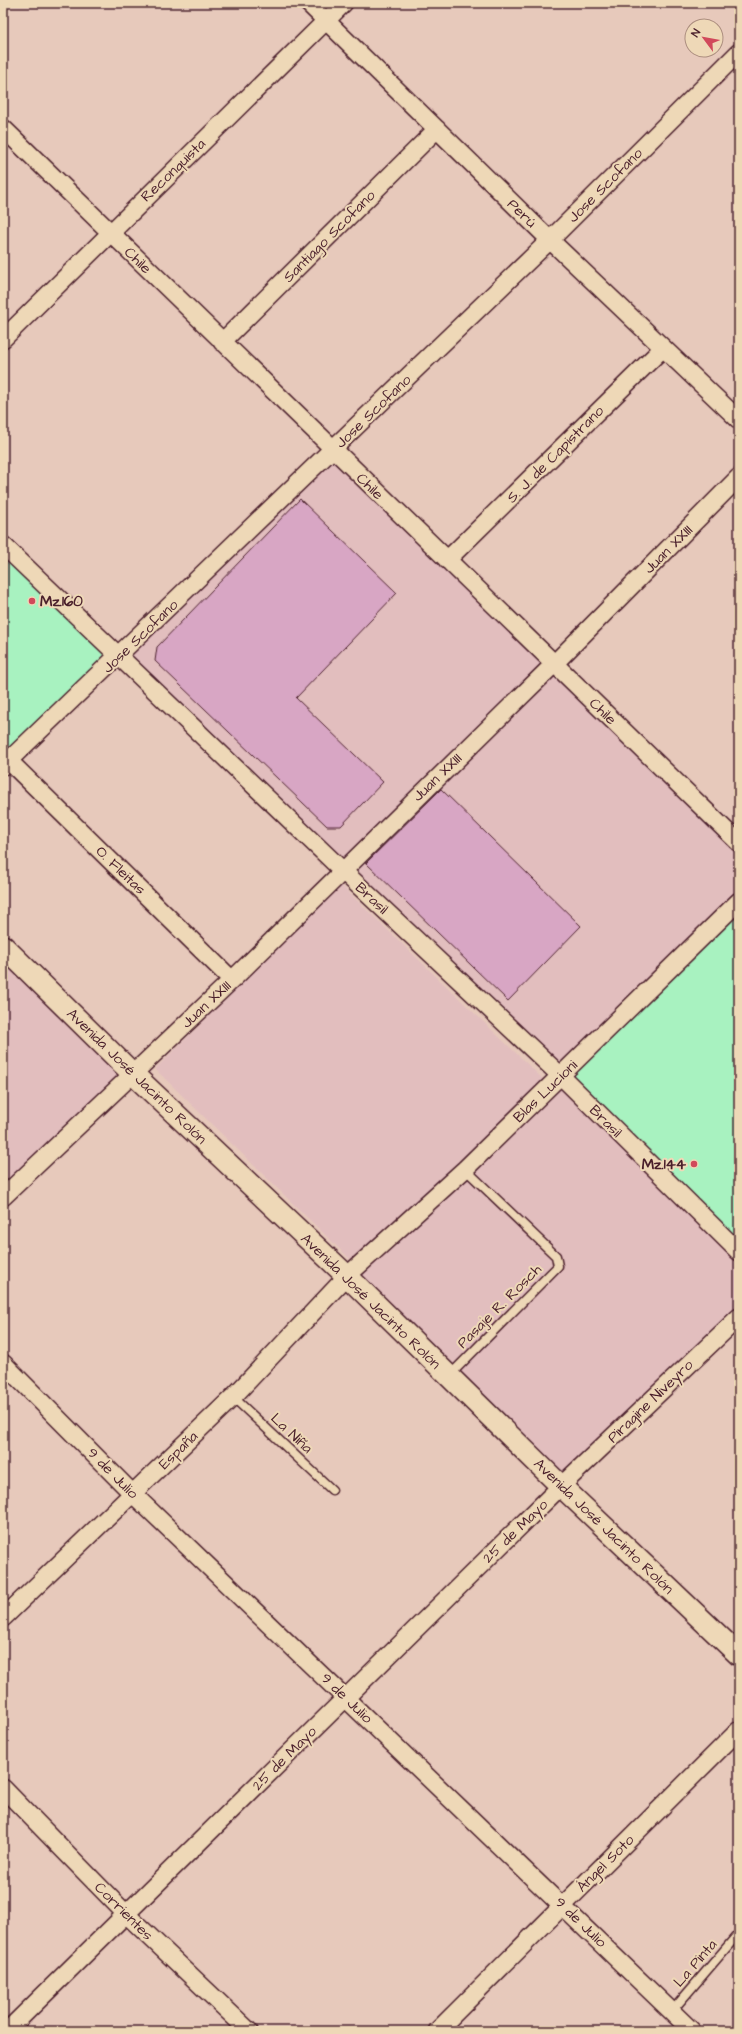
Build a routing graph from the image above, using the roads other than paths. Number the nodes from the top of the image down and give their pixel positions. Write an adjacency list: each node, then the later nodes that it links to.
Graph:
1 (308, 3): 3 (street, Perú)
2 (344, 3): 3 (street, Reconquista)
3 (326, 20): 6 (street, Perú); 7 (street, Reconquista)
4 (739, 52): 8 (street, Jose Scofano)
5 (3, 128): 7 (street, Chile)
6 (437, 129): 8 (street, Perú); 10 (street, Santiago Scofano)
7 (109, 233): 9 (street, Reconquista); 10 (street, Chile)
8 (550, 240): 11 (street, Perú); 13 (street, Jose Scofano)
9 (3, 339)
10 (222, 342): 13 (street, Chile)
11 (663, 348): 12 (street, Perú); 16 (street, S. J. de Capistrano)
12 (739, 420)
13 (333, 450): 16 (street, Chile); 17 (street, Jose Scofano)
14 (739, 477): 18 (street, Juan XXIII)
15 (3, 545): 17 (street, Brasil)
16 (447, 560): 18 (street, Chile)
17 (119, 656): 19 (street, Jose Scofano); 21 (street, Brasil)
18 (554, 664): 20 (street, Chile); 21 (street, Juan XXIII)
19 (6, 764): 24 (street, O. Fleitas)
20 (739, 842)
21 (342, 870): 24 (street, Juan XXIII); 26 (street, Brasil)
22 (739, 901): 26 (street, Blas Lucioni)
23 (3, 946): 25 (street, Avenida José Jacinto Rolón)
24 (232, 980): 25 (street, Juan XXIII)
25 (132, 1073): 28 (street, Juan XXIII); 30 (street, Avenida José Jacinto Rolón)
26 (561, 1076): 27 (street, Blas Lucioni); 29 (street, Brasil)
27 (465, 1169): 30 (street, Blas Lucioni); 33 (lane, Pasaje R. Rosch)
28 (3, 1197)
29 (739, 1252)
30 (347, 1276): 33 (street, Avenida José Jacinto Rolón); 34 (street, España)
31 (739, 1316): 35 (street, Piragine Niveyro)
32 (3, 1363): 37 (street, 9 de Julio)
33 (449, 1376): 35 (street, Avenida José Jacinto Rolón)
34 (233, 1397): 36 (lane, La Niña); 37 (street, España)
35 (561, 1486): 39 (street, Avenida José Jacinto Rolón); 40 (street, 25 de Mayo)
36 (332, 1490)
37 (133, 1494): 38 (street, España); 40 (street, 9 de Julio)
38 (3, 1618)
39 (739, 1655)
40 (346, 1697): 43 (street, 9 de Julio); 44 (street, 25 de Mayo)
41 (739, 1730): 43 (street, Ángel Soto)
42 (3, 1788): 44 (street, Corrientes)
43 (563, 1905): 46 (street, 9 de Julio); 49 (street, Ángel Soto)
44 (126, 1914): 47 (street, 25 de Mayo); 48 (street, Corrientes)
45 (739, 1933): 46 (lane, La Pinta)
46 (672, 2011): 50 (street, 9 de Julio)
47 (7, 2031)
48 (249, 2031)
49 (437, 2031)
50 (692, 2031)

